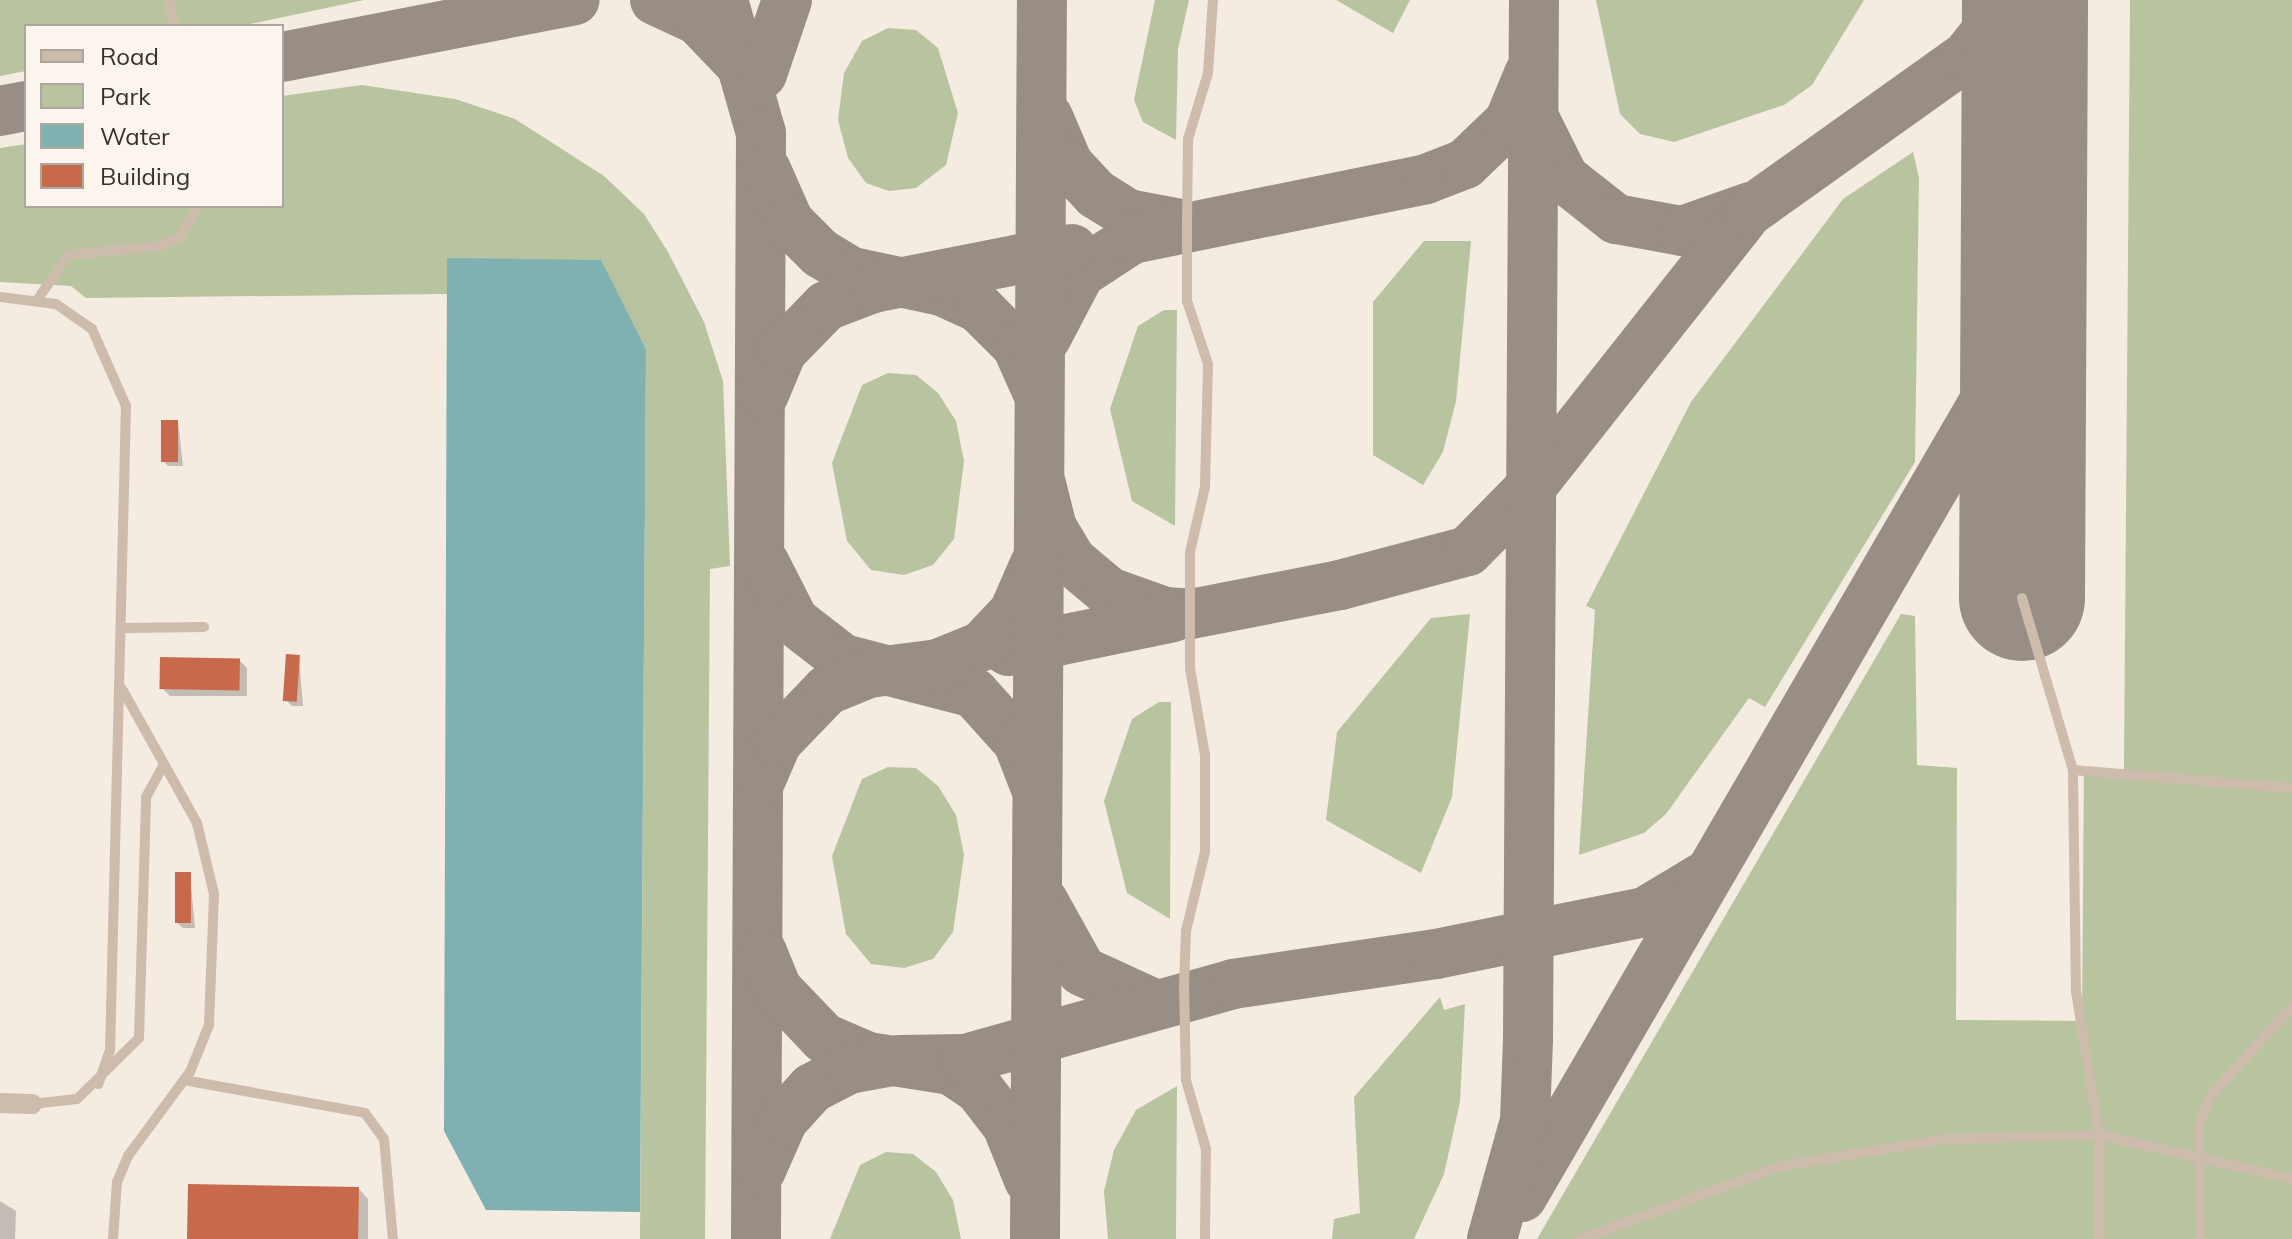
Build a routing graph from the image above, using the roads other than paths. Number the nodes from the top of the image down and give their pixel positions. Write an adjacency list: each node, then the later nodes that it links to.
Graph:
1 (169, 0): 3 (lane)
2 (1213, 0): 24 (lane)
3 (174, 24)
4 (198, 208): 6 (lane)
5 (0, 297): 6 (lane)
6 (38, 299): 9 (lane)
7 (2022, 598): 12 (lane)
8 (204, 627): 9 (lane)
9 (124, 628): 10 (lane)
10 (122, 689): 11 (lane); 16 (lane)
11 (163, 766): 15 (lane); 16 (lane)
12 (2073, 770): 13 (lane); 19 (lane)
13 (2292, 788)
14 (2292, 1007): 20 (lane)
15 (184, 1080): 22 (lane); 23 (lane)
16 (98, 1084): 18 (lane)
17 (0, 1103): 18 (street)
18 (32, 1104)
19 (2099, 1135): 20 (lane); 25 (lane); 26 (lane)
20 (2197, 1154): 21 (lane); 27 (lane)
21 (2292, 1179)
22 (113, 1239)
23 (393, 1239)
24 (1205, 1239)
25 (1581, 1239)
26 (2099, 1239)
27 (2200, 1239)

